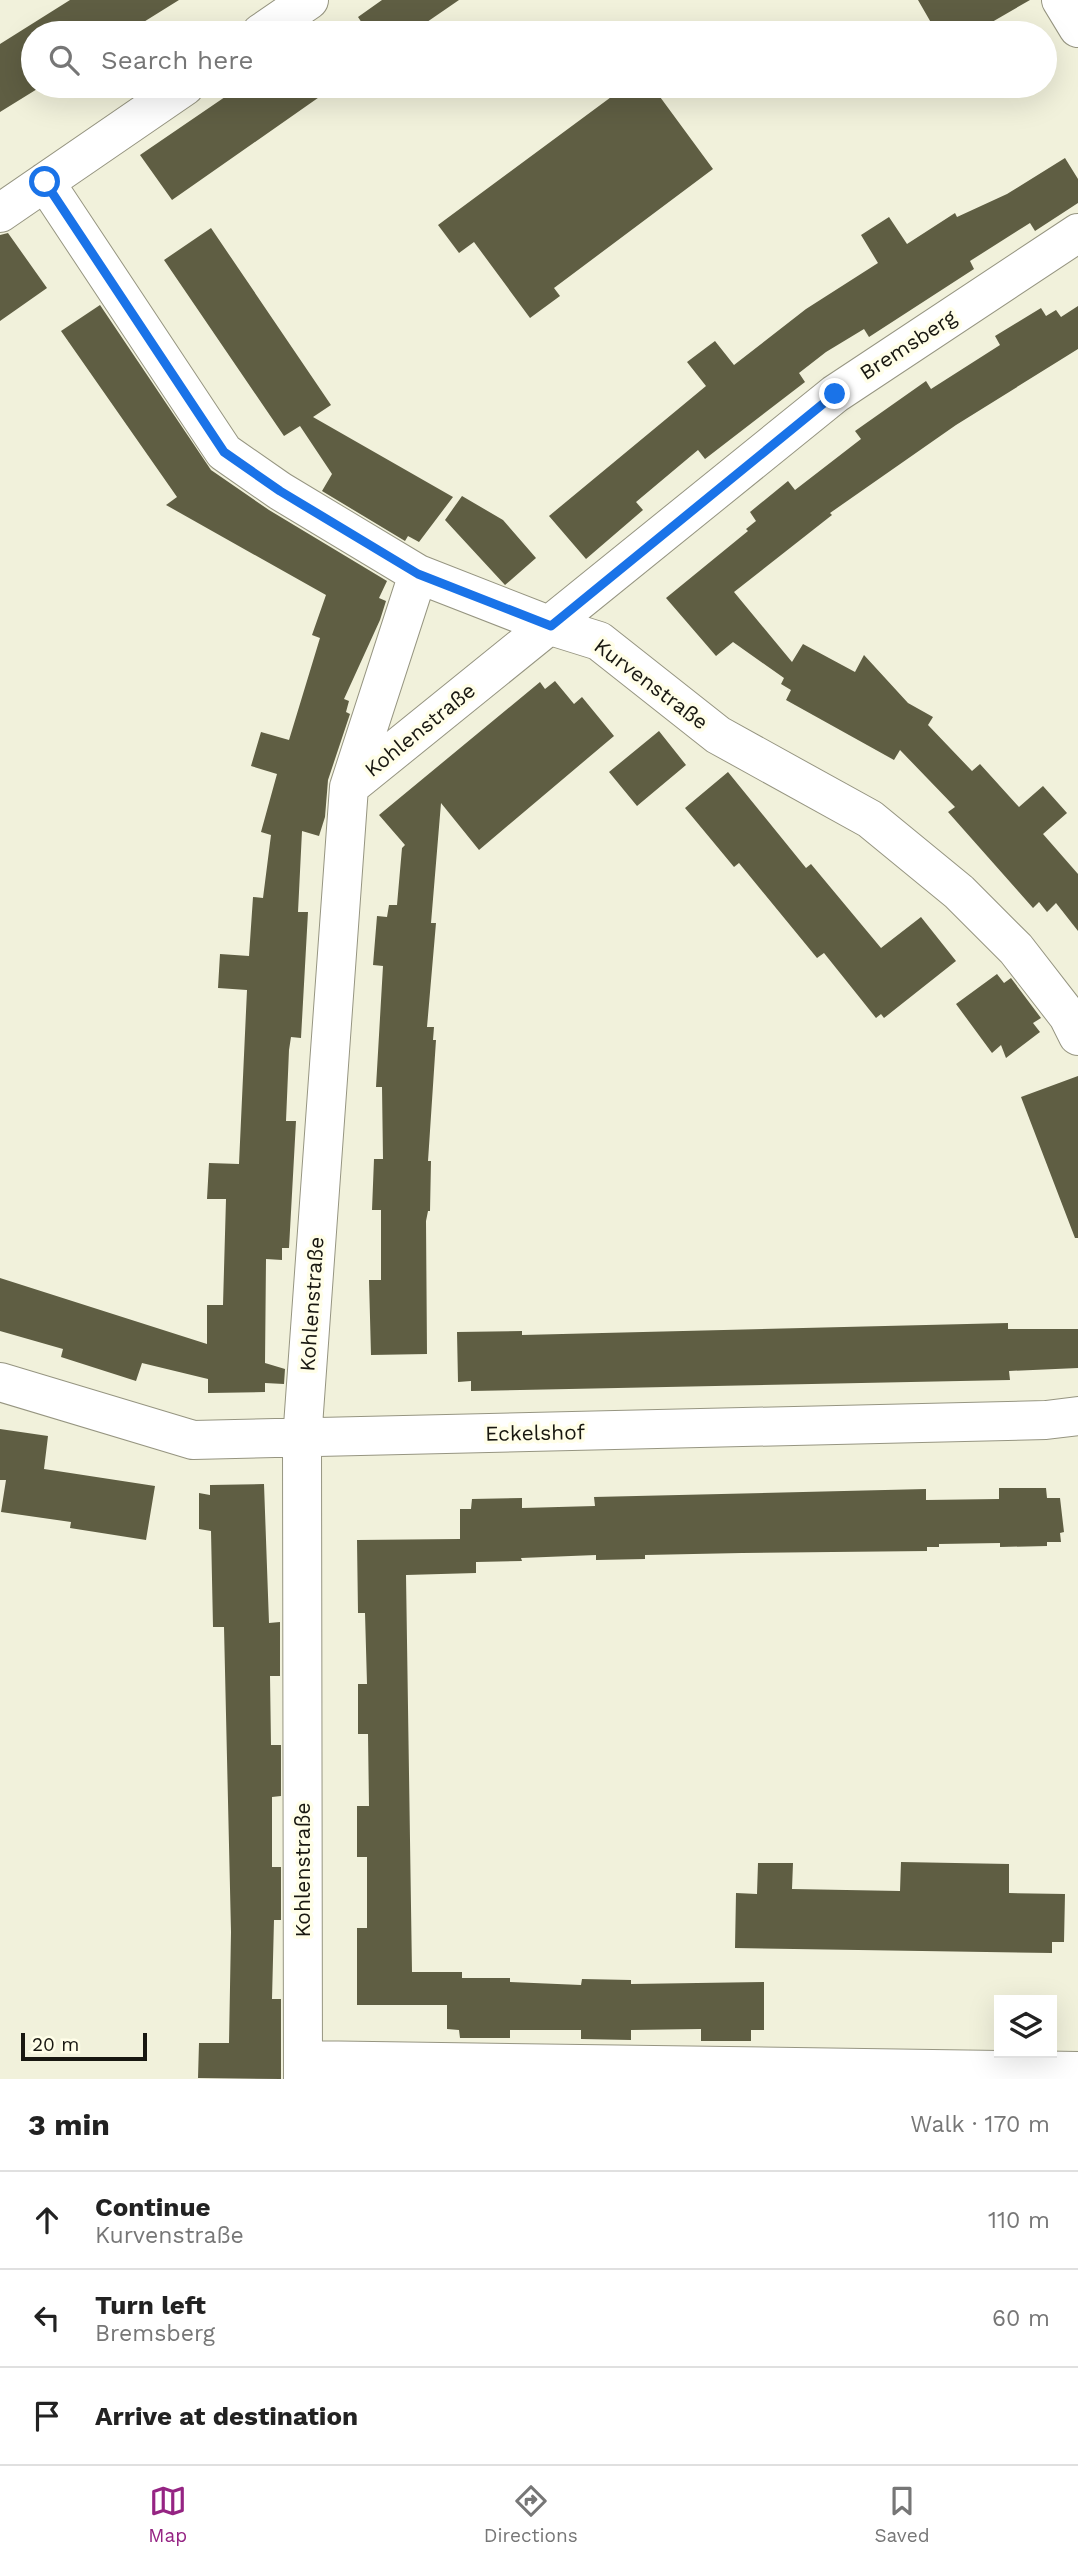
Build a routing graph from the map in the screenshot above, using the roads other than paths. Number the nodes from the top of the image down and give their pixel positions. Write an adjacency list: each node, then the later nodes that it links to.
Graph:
1 (309, 0): 3 (street)
2 (1061, 0): 4 (street)
3 (278, 21)
4 (1078, 28)
5 (168, 98): 6 (street)
6 (45, 182): 7 (street); 9 (street, Kurvenstraße)
7 (0, 213)
8 (1078, 233): 10 (street, Bremsberg)
9 (418, 574): 10 (street, Kurvenstraße); 11 (street)
10 (551, 626): 11 (street, Kohlenstraße); 12 (street, Kurvenstraße)
11 (349, 787): 15 (street, Kohlenstraße)
12 (1078, 1036)
13 (0, 1382): 15 (street, Eckelshof)
14 (1078, 1416): 15 (street, Eckelshof)
15 (302, 1440): 16 (street, Kohlenstraße)
16 (304, 2070): 17 (street)
17 (1078, 2071)

